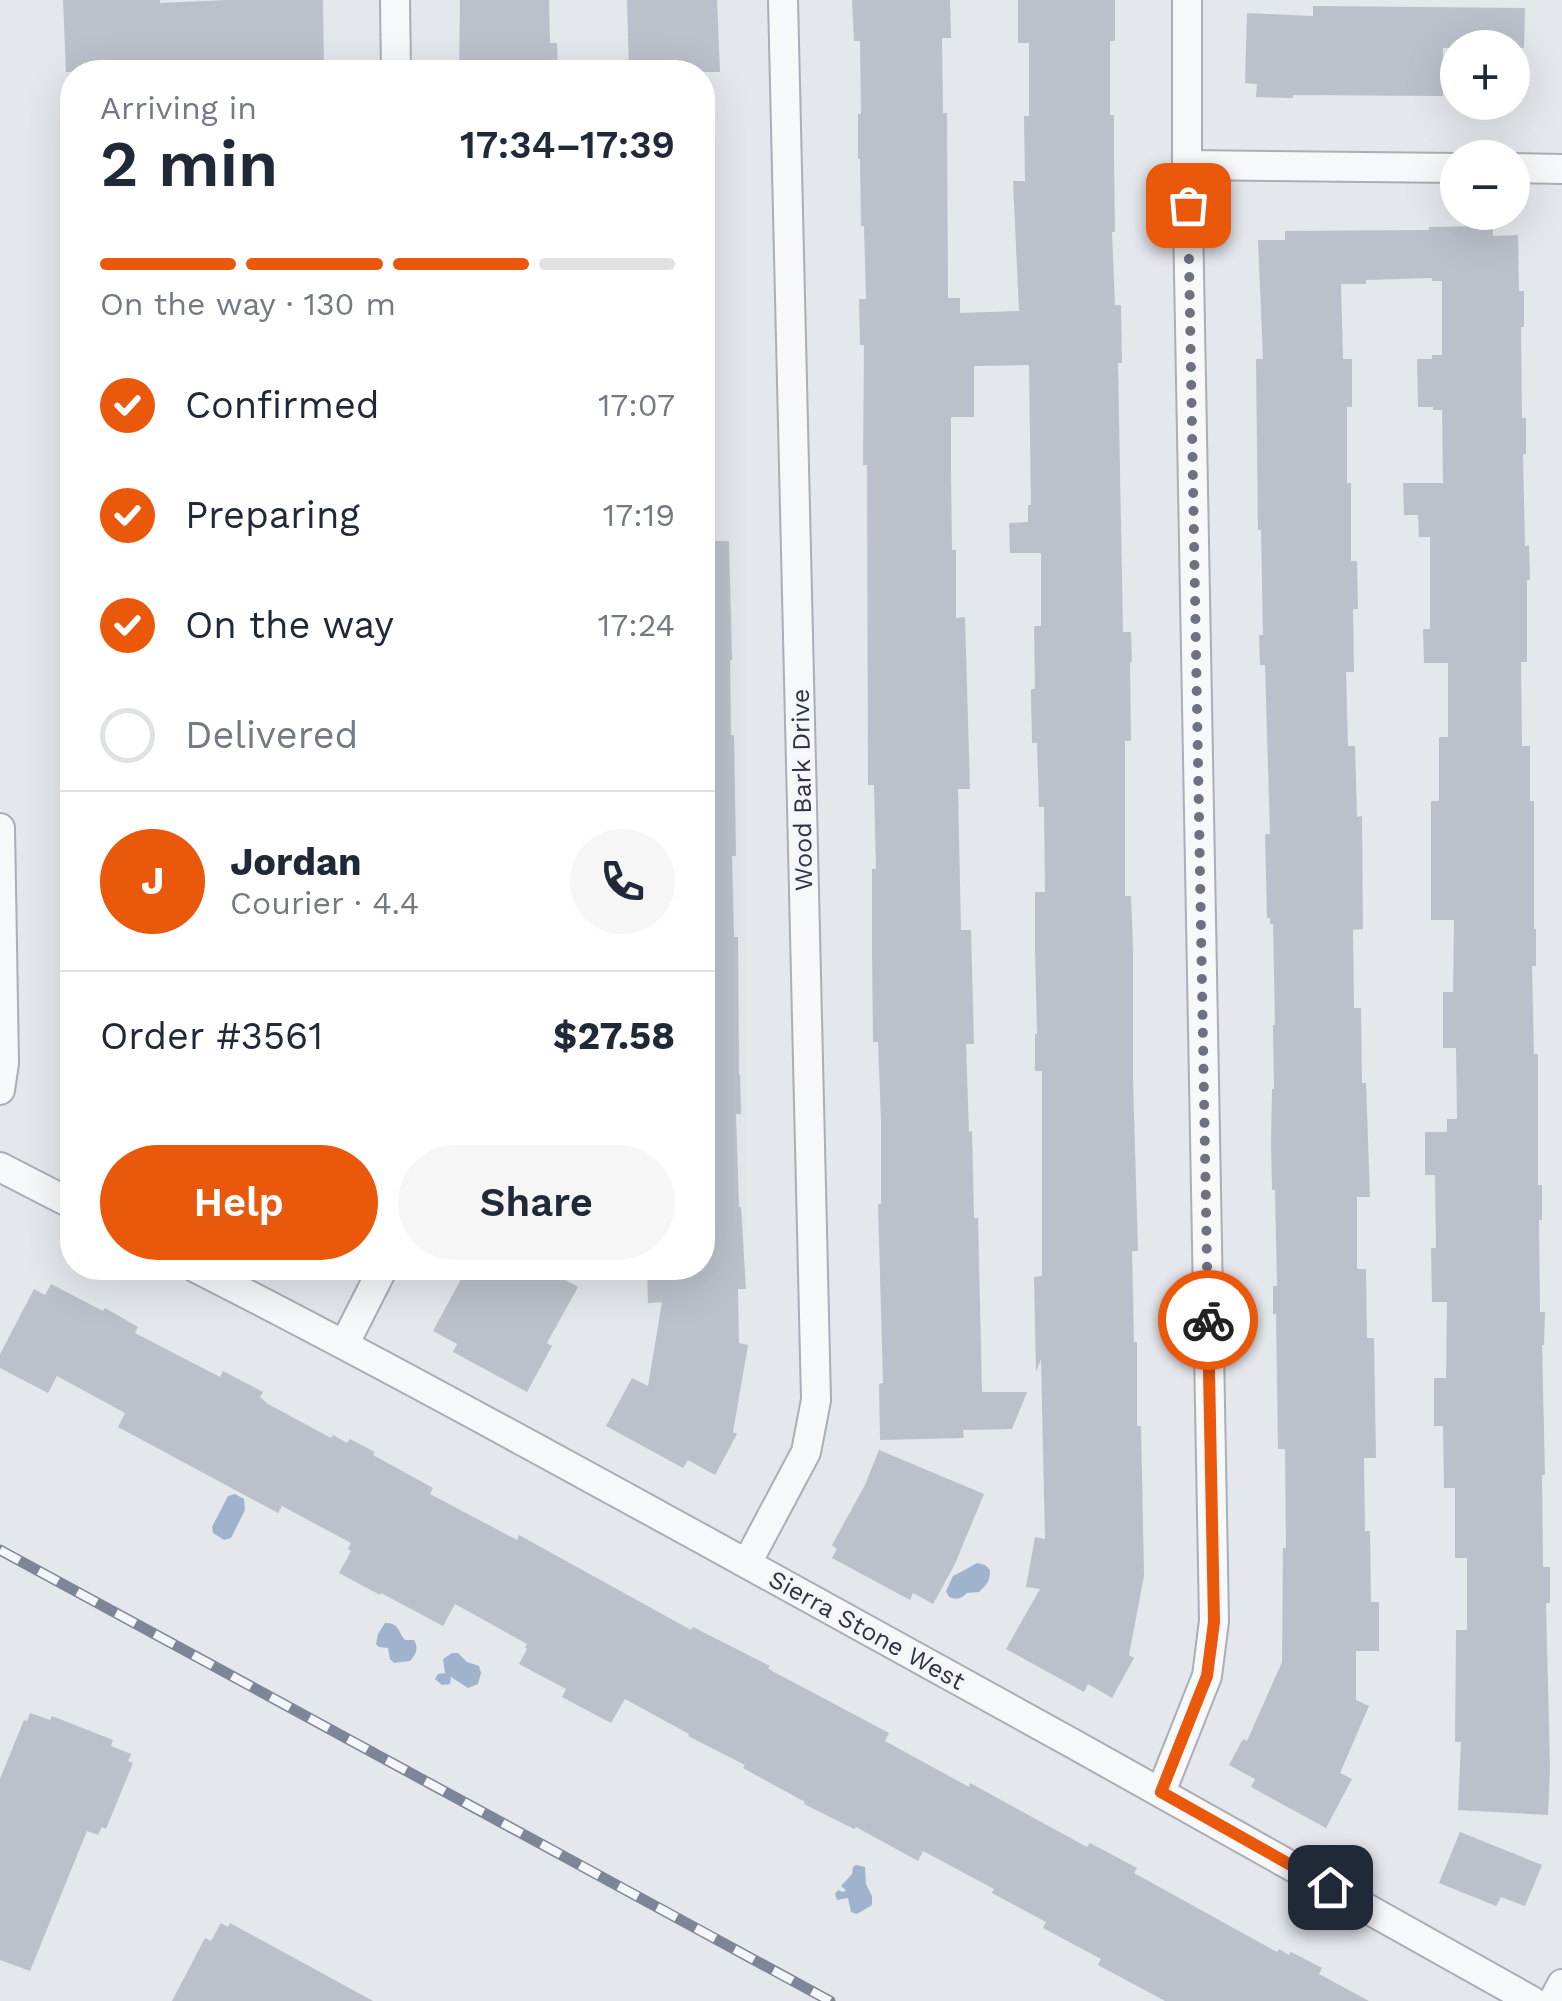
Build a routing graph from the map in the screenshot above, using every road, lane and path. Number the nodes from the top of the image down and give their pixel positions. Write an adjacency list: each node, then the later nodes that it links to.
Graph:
1 (395, 0): 4 (street)
2 (783, 0): 16 (street, Wood Bark Drive)
3 (1186, 0): 5 (street)
4 (396, 60)
5 (1187, 165): 6 (street); 17 (street)
6 (1440, 168)
7 (1530, 168): 8 (street)
8 (1562, 168)
9 (0, 828): 10 (street)
10 (0, 1090)
11 (0, 1167): 12 (street)
12 (60, 1198)
13 (220, 1280): 15 (street, Sierra Stone West)
14 (377, 1280): 15 (street)
15 (345, 1344): 16 (street, Sierra Stone West)
16 (746, 1564): 17 (street, Sierra Stone West)
17 (1161, 1792): 19 (street, Sierra Stone West)
18 (1562, 1984): 20 (street)
19 (1532, 2001)
20 (1552, 2001)

